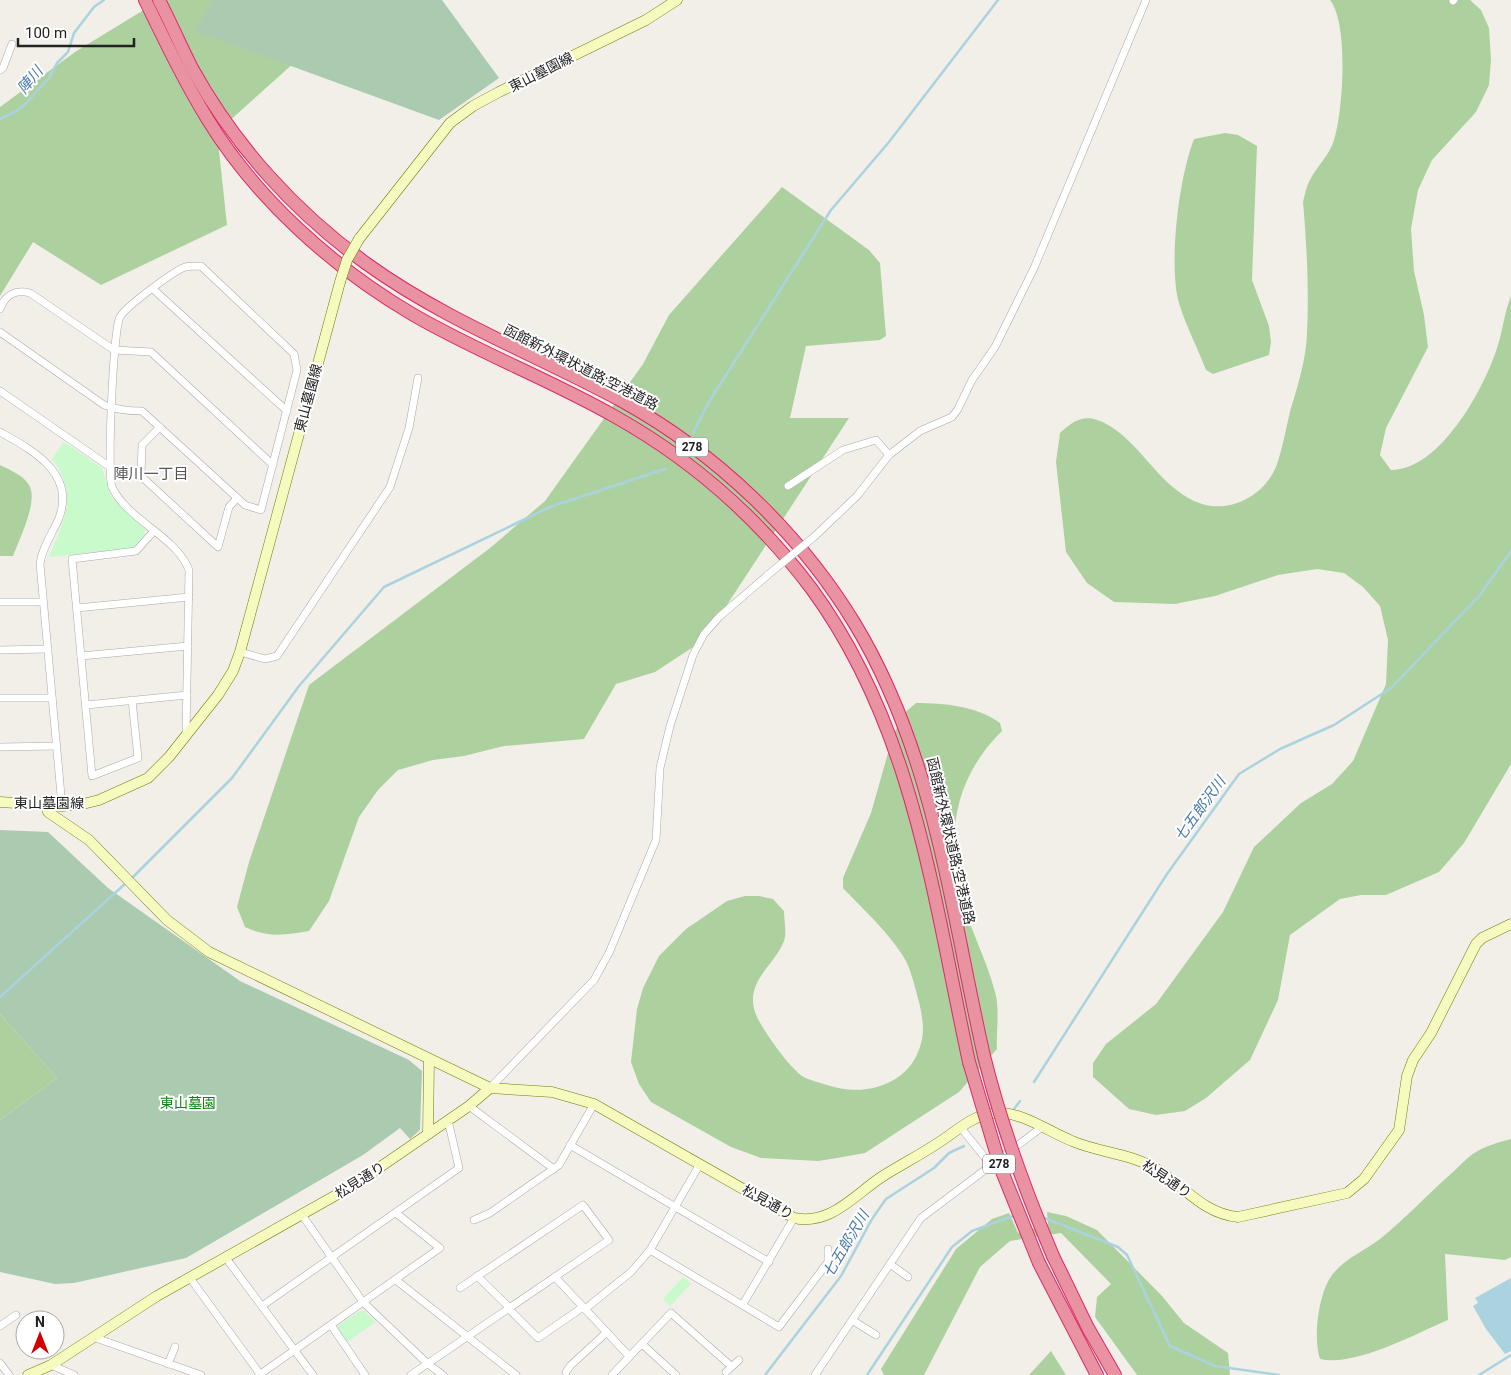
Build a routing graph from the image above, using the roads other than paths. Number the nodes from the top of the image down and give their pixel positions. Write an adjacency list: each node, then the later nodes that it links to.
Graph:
1 (145, 0): 5 (highway, 函館新外環状道路;空港道路 / 278)
2 (160, 0): 5 (highway, 函館新外環状道路;空港道路 / 278)
3 (676, 0): 31 (street, 東山墓園線, bridge)
4 (1146, 0): 18 (street)
5 (162, 20): 112 (highway, 函館新外環状道路;空港道路 / 278, bridge); 113 (highway, 函館新外環状道路;空港道路 / 278, bridge)
6 (12, 44): 7 (street)
7 (0, 70)
8 (153, 289): 11 (street); 15 (street); 15 (street)
9 (0, 309): 11 (street)
10 (0, 332): 14 (street)
11 (114, 350): 14 (street); 19 (street)
12 (418, 378): 31 (street)
13 (0, 390): 20 (street)
14 (112, 408): 16 (street); 20 (street)
15 (287, 411): 19 (street)
16 (160, 427): 22 (street); 22 (street)
17 (0, 432): 26 (street)
18 (889, 456): 21 (street); 46 (street, bridge)
19 (273, 465): 22 (street)
20 (110, 467): 23 (street)
21 (788, 486)
22 (237, 498)
23 (154, 531): 24 (street); 27 (street)
24 (189, 597): 27 (street); 28 (street)
25 (0, 602): 26 (street)
26 (43, 602): 29 (street)
27 (77, 608): 32 (street)
28 (188, 646): 32 (street); 33 (street)
29 (48, 649): 30 (street); 35 (street)
30 (0, 650)
31 (240, 652): 38 (street, 東山墓園線)
32 (81, 656): 37 (street)
33 (186, 695): 36 (street); 38 (street)
34 (0, 698): 35 (street)
35 (52, 698): 39 (street)
36 (132, 700): 37 (street); 37 (street)
37 (86, 705)
38 (186, 736): 43 (street, 東山墓園線)
39 (57, 746): 40 (street); 43 (street)
40 (0, 747)
41 (0, 802): 42 (street, 東山墓園線)
42 (46, 805): 43 (street, 東山墓園線); 45 (street)
43 (62, 806)
44 (1511, 924): 50 (street, 松見通り)
45 (429, 1059): 46 (street); 52 (street)
46 (490, 1088): 47 (street, 松見通り); 48 (street, 松見通り)
47 (594, 1104): 53 (street); 54 (street, 松見通り)
48 (469, 1106): 49 (street, 松見通り); 56 (street)
49 (448, 1120): 52 (street, 松見通り); 58 (street)
50 (1042, 1127): 51 (street, 松見通り); 55 (street)
51 (961, 1128): 55 (street); 60 (street, 松見通り)
52 (428, 1134): 59 (street, 松見通り)
53 (570, 1145): 56 (street); 57 (street)
54 (700, 1164): 57 (street); 60 (street, 松見通り)
55 (991, 1165): 67 (street)
56 (554, 1169): 61 (street)
57 (675, 1207): 63 (street); 66 (street)
58 (396, 1214): 64 (street); 72 (street)
59 (302, 1215): 64 (street); 65 (street, 松見通り)
60 (794, 1218): 66 (street)
61 (474, 1220)
62 (828, 1249): 75 (street)
63 (650, 1250): 75 (street); 77 (street)
64 (332, 1257): 74 (street); 76 (street)
65 (226, 1258): 70 (street, 松見通り); 76 (street)
66 (769, 1262): 75 (street)
67 (890, 1264): 69 (street); 80 (street)
68 (477, 1276): 71 (street); 73 (street); 78 (street)
69 (908, 1277)
70 (190, 1278): 85 (street, 松見通り); 99 (street)
71 (555, 1278): 77 (street); 78 (street)
72 (396, 1280): 74 (street); 86 (street)
73 (460, 1288)
74 (363, 1302): 82 (street); 95 (street)
75 (743, 1304)
76 (262, 1306): 89 (street)
77 (584, 1308): 78 (street); 83 (street)
78 (509, 1309): 86 (street)
79 (15, 1316): 81 (street)
80 (852, 1320): 84 (street); 111 (street)
81 (0, 1326)
82 (330, 1326): 89 (street); 105 (street)
83 (607, 1332): 90 (street); 97 (street)
84 (876, 1335)
85 (93, 1337): 93 (street, 松見通り); 94 (street)
86 (467, 1337): 95 (street); 108 (street)
87 (642, 1344): 90 (street); 96 (street); 110 (street)
88 (175, 1347): 94 (street)
89 (294, 1350): 99 (street); 104 (street)
90 (629, 1356): 109 (street)
91 (739, 1360): 96 (street)
92 (0, 1363): 100 (street)
93 (51, 1364): 101 (street, 松見通り); 102 (street)
94 (168, 1364): 103 (street)
95 (428, 1364): 106 (street); 107 (street)
96 (731, 1366): 98 (street)
97 (566, 1372)
98 (726, 1372)
99 (259, 1374)
100 (9, 1375)
101 (28, 1375)
102 (74, 1375)
103 (201, 1375)
104 (313, 1375)
105 (365, 1375)
106 (412, 1375)
107 (443, 1375)
108 (516, 1375)
109 (612, 1375)
110 (676, 1375)
111 (815, 1375)
112 (1097, 1375)
113 (1115, 1375)

